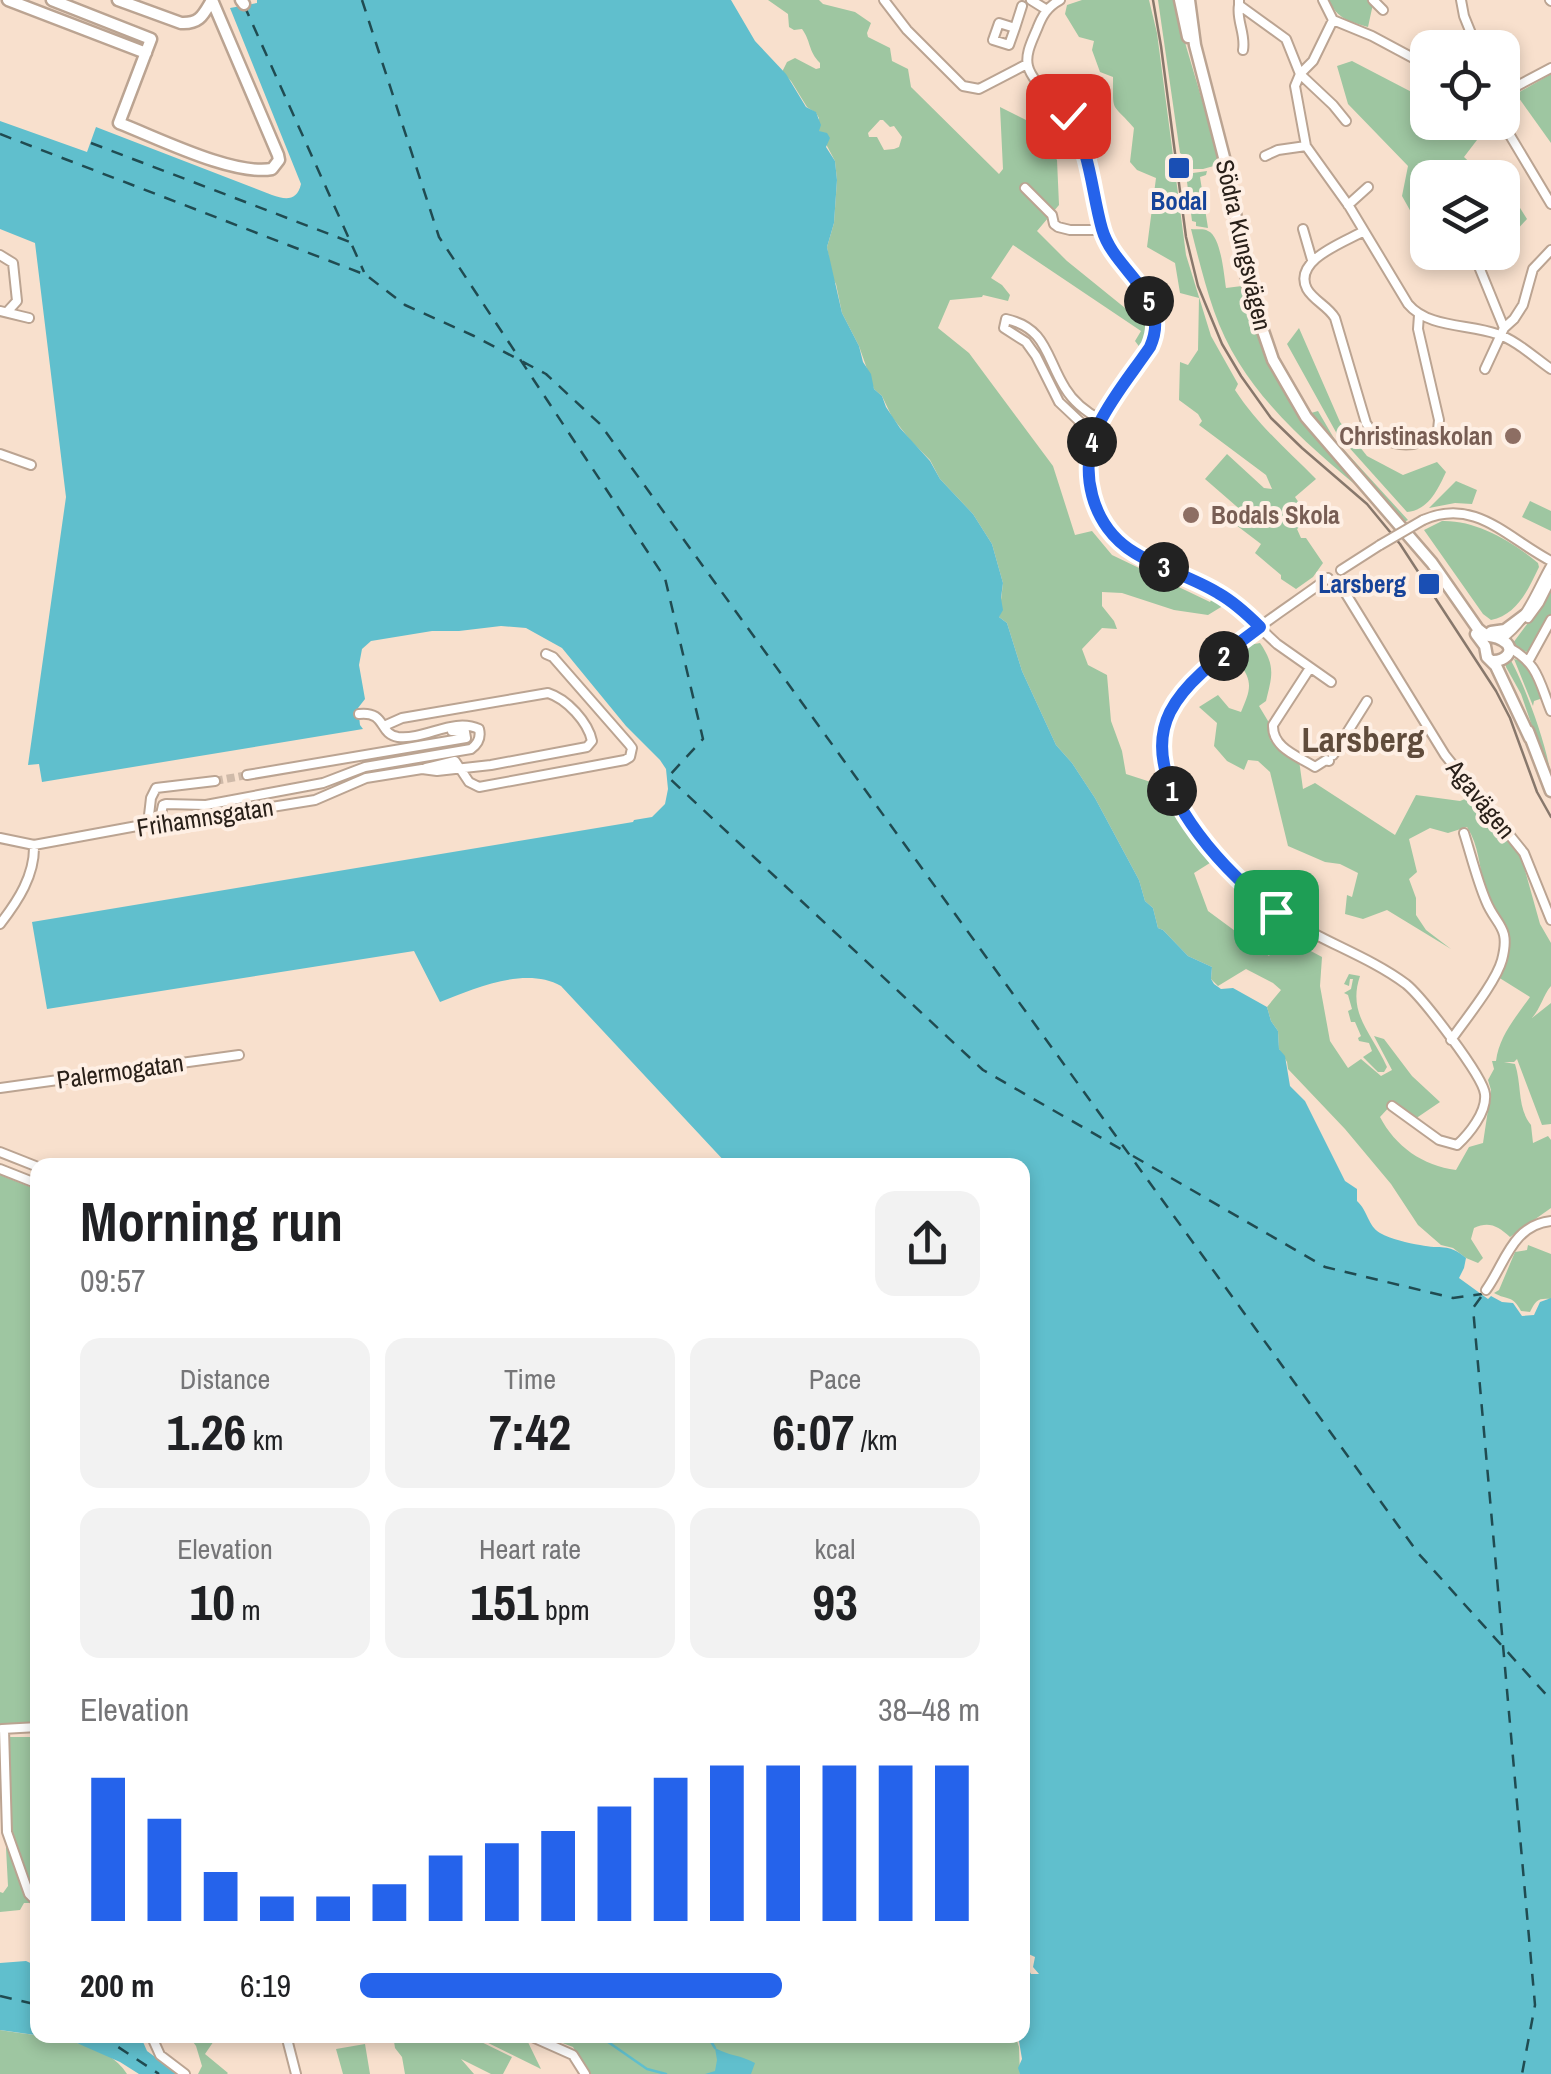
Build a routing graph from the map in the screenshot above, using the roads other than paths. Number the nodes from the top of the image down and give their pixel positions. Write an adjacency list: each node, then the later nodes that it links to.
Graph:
1 (8, 0): 21 (main road)
2 (52, 0): 21 (main road)
3 (118, 0): 4 (main road)
4 (212, 0): 21 (main road)
5 (884, 0): 23 (street)
6 (1031, 0): 15 (street)
7 (1060, 0): 15 (street)
8 (1180, 0): 26 (main road, Södra Kungsvägen)
9 (1189, 0): 26 (main road, Södra Kungsvägen)
10 (1323, 0): 17 (street)
11 (1373, 0): 16 (street)
12 (1461, 0): 19 (street)
13 (1239, 2): 20 (street); 25 (street)
14 (1022, 6): 18 (street)
15 (1047, 10): 23 (street)
16 (1383, 10)
17 (1333, 20): 22 (street); 25 (street)
18 (1015, 28)
19 (1470, 30)
20 (1243, 50)
21 (146, 53)
22 (1410, 56)
23 (1027, 64): 37 (street)
24 (1551, 68): 27 (street)
25 (1300, 74): 28 (street); 30 (street)
26 (1202, 76): 53 (main road, Södra Kungsvägen)
27 (1520, 84)
28 (1346, 121)
29 (1513, 140): 34 (street)
30 (1306, 146): 31 (street); 35 (street)
31 (1265, 156)
32 (1368, 187): 35 (street)
33 (1025, 188): 37 (street)
34 (1551, 204)
35 (1348, 205): 38 (street)
36 (1302, 229): 41 (street)
37 (1102, 230): 49 (street)
38 (1364, 232): 41 (street); 44 (street)
39 (1551, 250): 46 (street)
40 (0, 254): 43 (street)
41 (1312, 260): 44 (street)
42 (1481, 270): 46 (street)
43 (4, 312): 45 (street)
44 (1419, 315): 46 (street)
45 (29, 318)
46 (1503, 332): 47 (street); 48 (street)
47 (1484, 368)
48 (1551, 369)
49 (1101, 420): 50 (street); 50 (street)
50 (1094, 435): 60 (street)
51 (0, 454): 52 (street)
52 (32, 466)
53 (1417, 546): 57 (main road, Södra Kungsvägen); 61 (main road, Södra Kungsvägen)
54 (1551, 563): 55 (street, bridge); 58 (street)
55 (1332, 574): 60 (street); 79 (street, Agavägen)
56 (1551, 579): 61 (street)
57 (1460, 600): 58 (main road); 61 (main road, Södra Kungsvägen)
58 (1525, 615): 61 (street)
59 (1551, 620): 63 (street)
60 (1260, 627): 64 (street); 81 (street)
61 (1500, 649): 63 (street); 74 (main road, Södra Kungsvägen)
62 (546, 654): 71 (street, Frihamnsgatan)
63 (1528, 660): 67 (street)
64 (1310, 668): 65 (street); 66 (street)
65 (1331, 682)
66 (1367, 701)
67 (1551, 711)
68 (359, 714): 69 (street)
69 (384, 726): 70 (street); 71 (street, Frihamnsgatan)
70 (432, 732): 72 (street); 75 (street)
71 (458, 764): 75 (street, Frihamnsgatan)
72 (247, 775)
73 (214, 781): 75 (street)
74 (1551, 792)
75 (148, 824): 78 (street, Frihamnsgatan)
76 (1464, 833): 81 (street)
77 (0, 838): 78 (street)
78 (34, 845): 80 (street)
79 (1551, 920)
80 (0, 924)
81 (1451, 1040): 84 (street)
82 (239, 1055): 83 (street, Palermogatan)
83 (0, 1088)
84 (1392, 1106)
85 (0, 1152): 86 (street)
86 (30, 1164)
87 (0, 1169): 88 (street)
88 (30, 1181)
89 (1551, 1221): 90 (street)
90 (1486, 1290)
91 (30, 1727): 92 (street)
92 (2, 1729): 93 (street)
93 (30, 1894)
94 (155, 2043): 97 (street)
95 (288, 2043): 98 (street)
96 (547, 2043): 99 (street)
97 (185, 2074)
98 (296, 2074)
99 (585, 2074)

